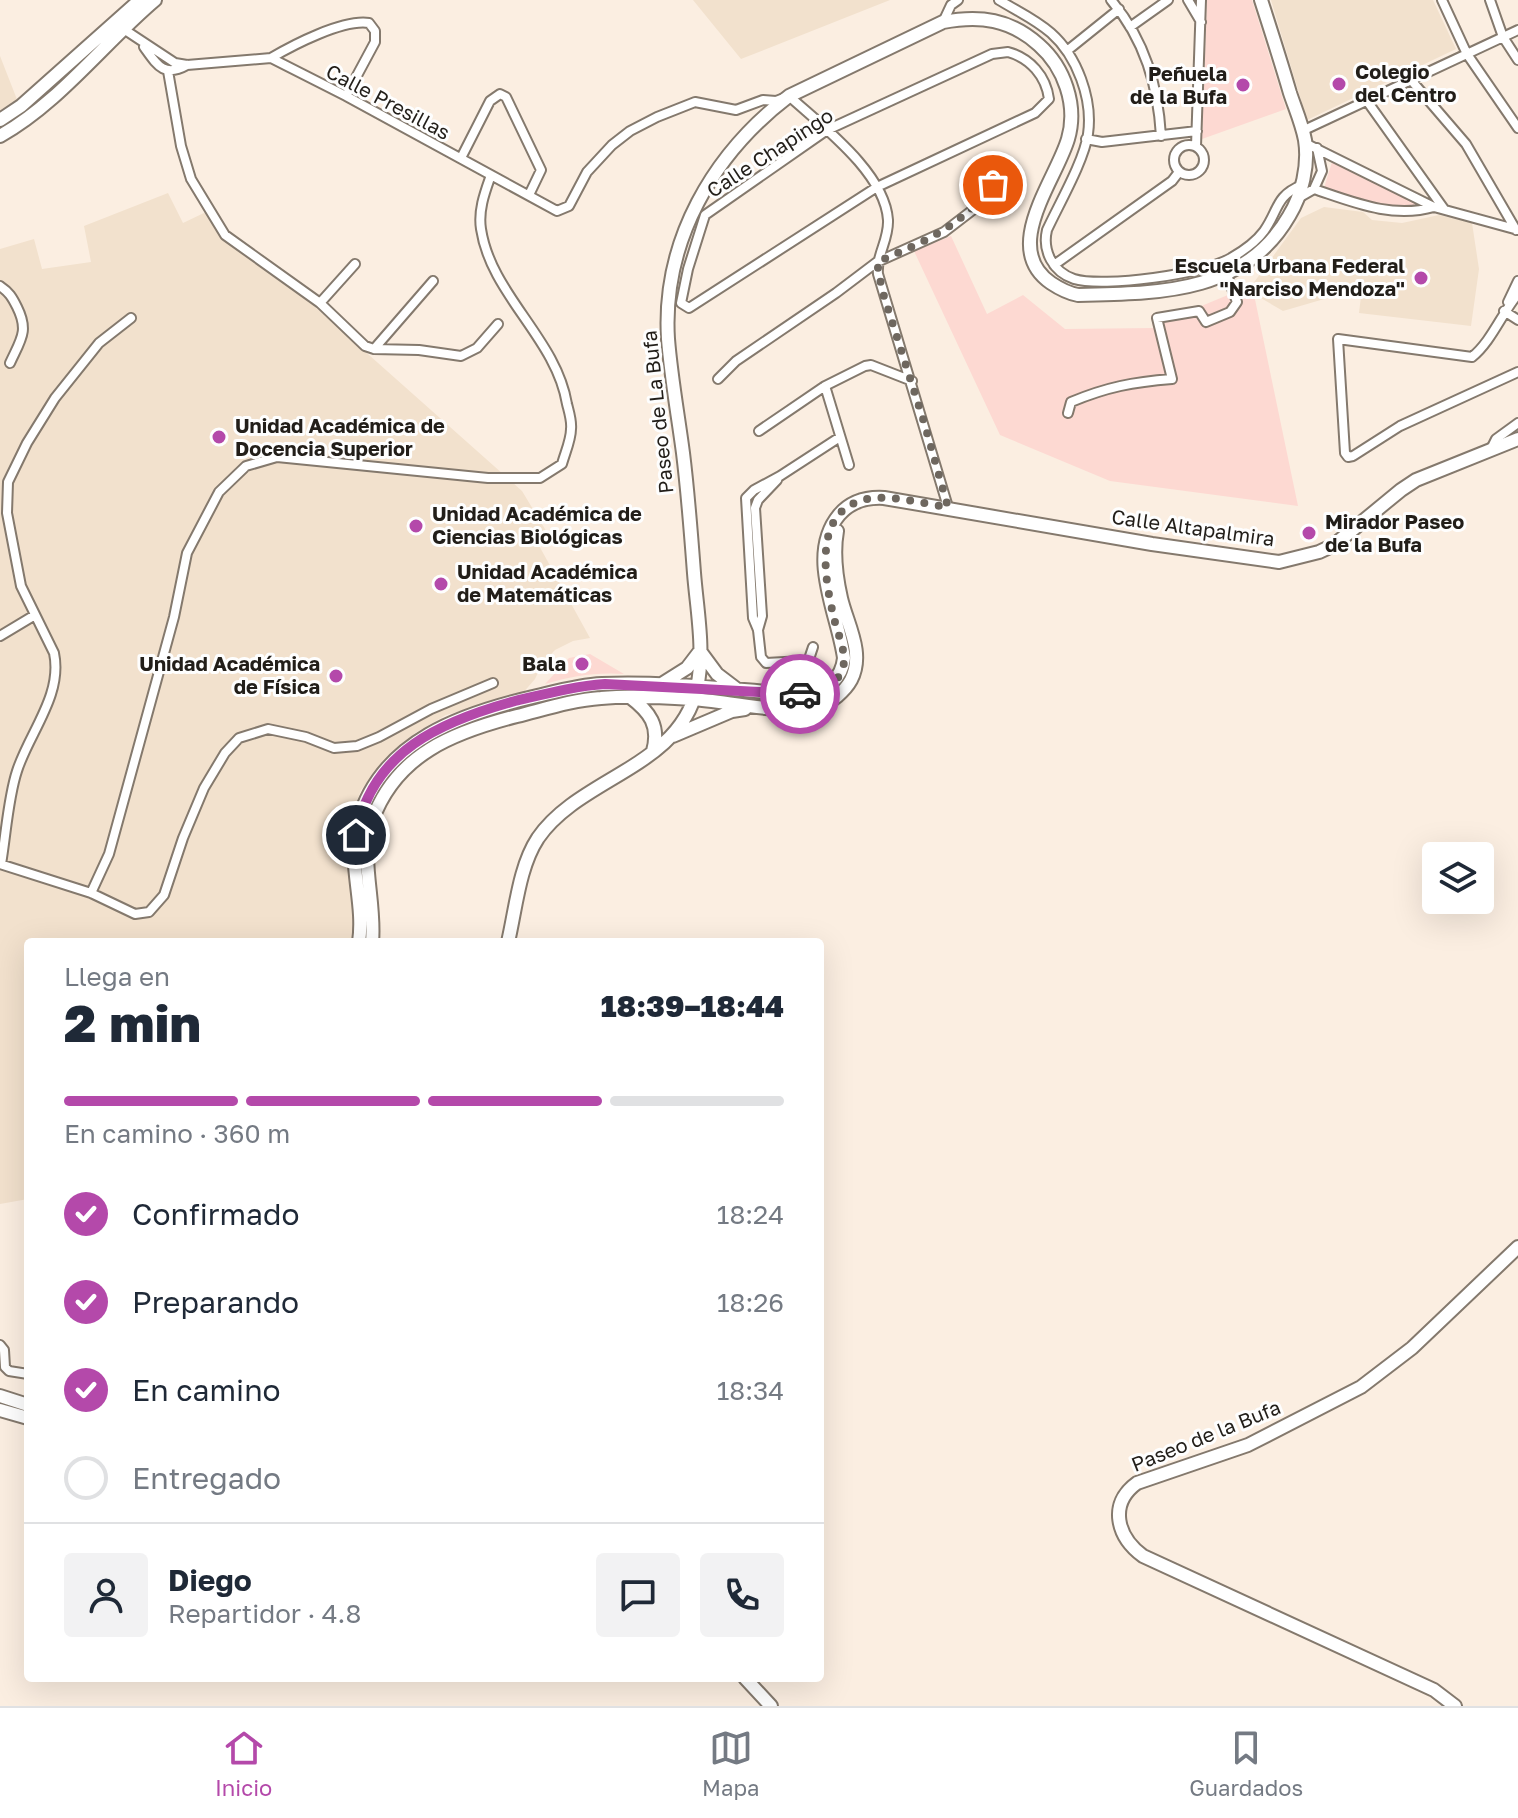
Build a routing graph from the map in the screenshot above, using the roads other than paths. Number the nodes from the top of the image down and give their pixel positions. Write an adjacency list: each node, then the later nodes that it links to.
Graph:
1 (140, 0): 15 (street)
2 (155, 0): 15 (street)
3 (958, 0): 13 (street)
4 (999, 0): 20 (street)
5 (1111, 0): 12 (street)
6 (1168, 0): 16 (street)
7 (1188, 0): 14 (street)
8 (1201, 0): 14 (street)
9 (1261, 0): 37 (street)
10 (1442, 0): 21 (street)
11 (1490, 0): 18 (street)
12 (1119, 9): 16 (street); 20 (street)
13 (943, 22): 28 (street, Paseo de La Bufa); 51 (street)
14 (1201, 22): 33 (street)
15 (119, 25): 19 (street); 30 (street); 34 (street)
16 (1130, 27): 35 (street)
17 (1518, 30): 18 (street)
18 (1503, 37): 21 (street); 23 (street)
19 (140, 40): 24 (street); 25 (street)
20 (1068, 50): 36 (street)
21 (1467, 54): 26 (street); 31 (street)
22 (271, 58): 24 (street); 27 (street, Calle Presillas); 27 (street)
23 (1518, 60)
24 (187, 65): 25 (street)
25 (168, 71): 56 (street)
26 (1411, 80): 29 (street); 47 (street)
27 (346, 96): 39 (street, Calle Presillas)
28 (789, 96): 32 (street); 45 (street, Calle Presillas); 79 (street, Paseo de La Bufa)
29 (1367, 101): 37 (street); 46 (street)
30 (0, 120)
31 (1518, 128)
32 (827, 130): 43 (street); 43 (street, Calle Chapingo); 43 (street, Calle Chapingo)
33 (1197, 131): 35 (street); 38 (street)
34 (0, 136)
35 (1161, 136): 36 (street)
36 (1086, 139): 50 (street)
37 (1308, 141): 44 (street); 44 (street); 46 (street)
38 (1196, 146): 40 (street); 40 (street)
39 (461, 158): 41 (street, Calle Presillas); 45 (street)
40 (1179, 172): 50 (street)
41 (491, 175): 45 (street, Calle Presillas); 89 (street)
42 (993, 185): 48 (street)
43 (877, 187): 48 (street)
44 (1305, 190): 46 (street); 50 (street); 51 (street)
45 (529, 195)
46 (1439, 209): 47 (street)
47 (1517, 230)
48 (877, 262): 64 (street); 65 (street)
49 (355, 264): 56 (street)
50 (1054, 265)
51 (1227, 275): 67 (street)
52 (433, 281): 61 (street)
53 (1518, 281): 57 (street)
54 (0, 286): 62 (street)
55 (1518, 294): 57 (street)
56 (320, 303): 61 (street)
57 (1504, 311): 59 (street); 63 (street)
58 (131, 318): 76 (street)
59 (1518, 320)
60 (498, 324): 61 (street)
61 (374, 349)
62 (10, 363)
63 (1518, 372)
64 (718, 379)
65 (912, 381): 66 (street); 74 (street)
66 (825, 386): 69 (street); 70 (street)
67 (1068, 413)
68 (1518, 423): 72 (street)
69 (759, 431)
70 (840, 437): 73 (street); 78 (street)
71 (1518, 439): 72 (street, Calle Altapalmira)
72 (1491, 449): 74 (street, Calle Altapalmira)
73 (849, 465)
74 (948, 507): 75 (street, Calle Altapalmira)
75 (838, 516): 82 (street); 85 (street)
76 (35, 615): 77 (street); 88 (street)
77 (0, 636)
78 (813, 647)
79 (700, 651): 81 (street); 82 (street); 83 (street, Paseo de La Bufa)
80 (493, 683): 89 (street)
81 (660, 685): 83 (street); 90 (street)
82 (739, 690): 83 (street)
83 (695, 694): 84 (street); 85 (street); 86 (street)
84 (630, 697): 87 (street); 91 (street)
85 (754, 707): 86 (street)
86 (666, 740): 87 (street)
87 (652, 754): 92 (street)
88 (1, 864): 89 (street)
89 (91, 893)
90 (359, 938)
91 (372, 938)
92 (509, 938)
93 (1518, 1247): 102 (street, Paseo de la Bufa)
94 (0, 1345): 95 (street)
95 (24, 1373)
96 (0, 1396): 97 (street)
97 (24, 1404)
98 (0, 1410): 99 (street)
99 (24, 1417)
100 (749, 1682): 101 (street)
101 (771, 1706)
102 (1455, 1706)

